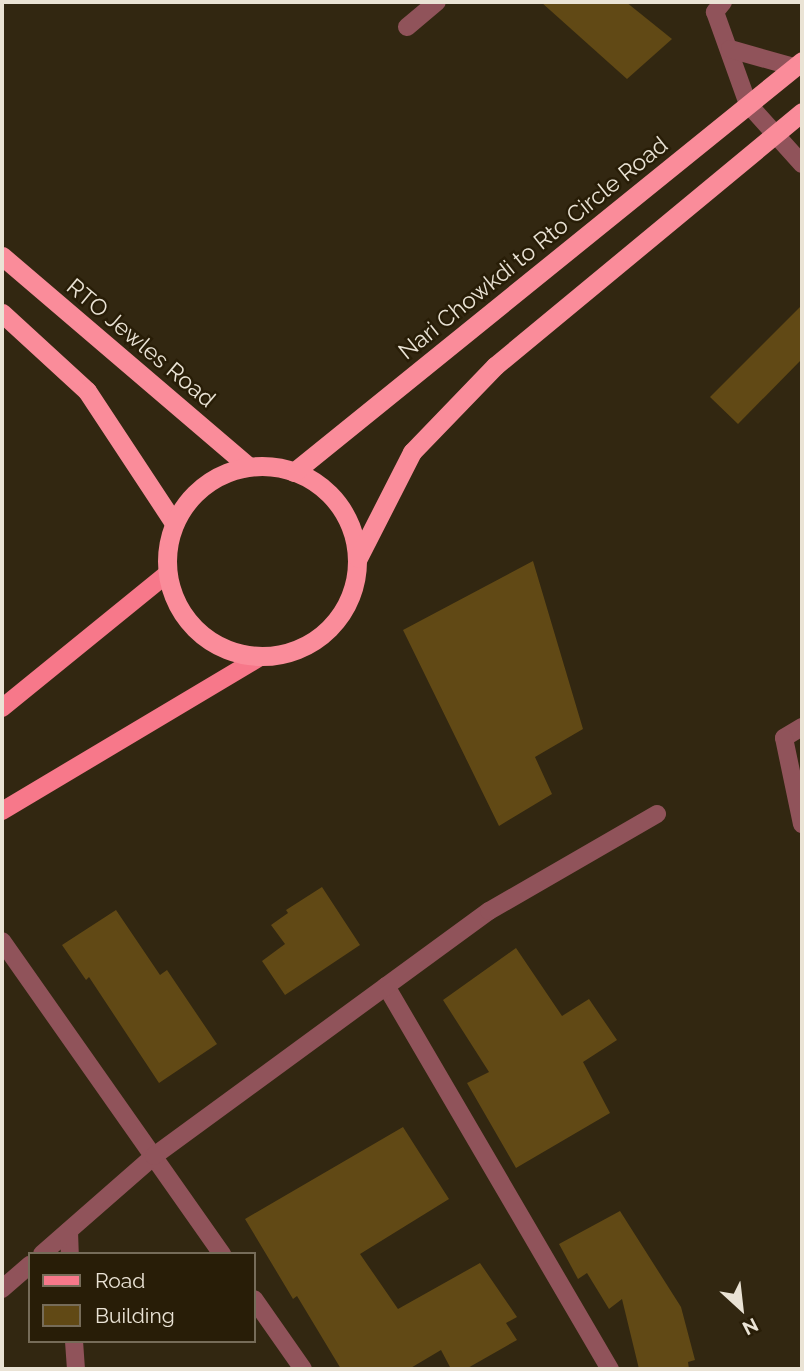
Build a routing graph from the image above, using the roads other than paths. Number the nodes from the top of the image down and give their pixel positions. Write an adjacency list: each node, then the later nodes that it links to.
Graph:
1 (437, 2): 3 (street)
2 (723, 2): 4 (street)
3 (407, 27)
4 (730, 49): 5 (street); 6 (street)
5 (800, 68): 6 (highway, Nari Chowkdi to Rto Circle Road)
6 (748, 104): 8 (street); 13 (highway, Nari Chowkdi to Rto Circle Road)
7 (802, 112): 8 (highway)
8 (774, 135): 9 (street); 15 (highway)
9 (802, 164)
10 (2, 256): 12 (highway, RTO Jewles Road)
11 (2, 313): 14 (highway)
12 (248, 466): 13 (highway); 14 (highway)
13 (294, 472): 15 (highway)
14 (174, 523): 16 (highway)
15 (358, 558): 17 (highway)
16 (168, 573): 17 (highway); 18 (main road)
17 (260, 657): 20 (main road)
18 (2, 708)
19 (802, 727): 22 (street)
20 (2, 811)
21 (657, 814): 24 (street)
22 (802, 824)
23 (2, 941): 25 (street)
24 (386, 986): 25 (street); 36 (street)
25 (153, 1156): 26 (street); 29 (street)
26 (69, 1231): 27 (street); 28 (street)
27 (44, 1252)
28 (70, 1252)
29 (221, 1252)
30 (28, 1267): 31 (street)
31 (2, 1289)
32 (256, 1302): 35 (street)
33 (74, 1343): 34 (street)
34 (76, 1369)
35 (303, 1369)
36 (610, 1369)

